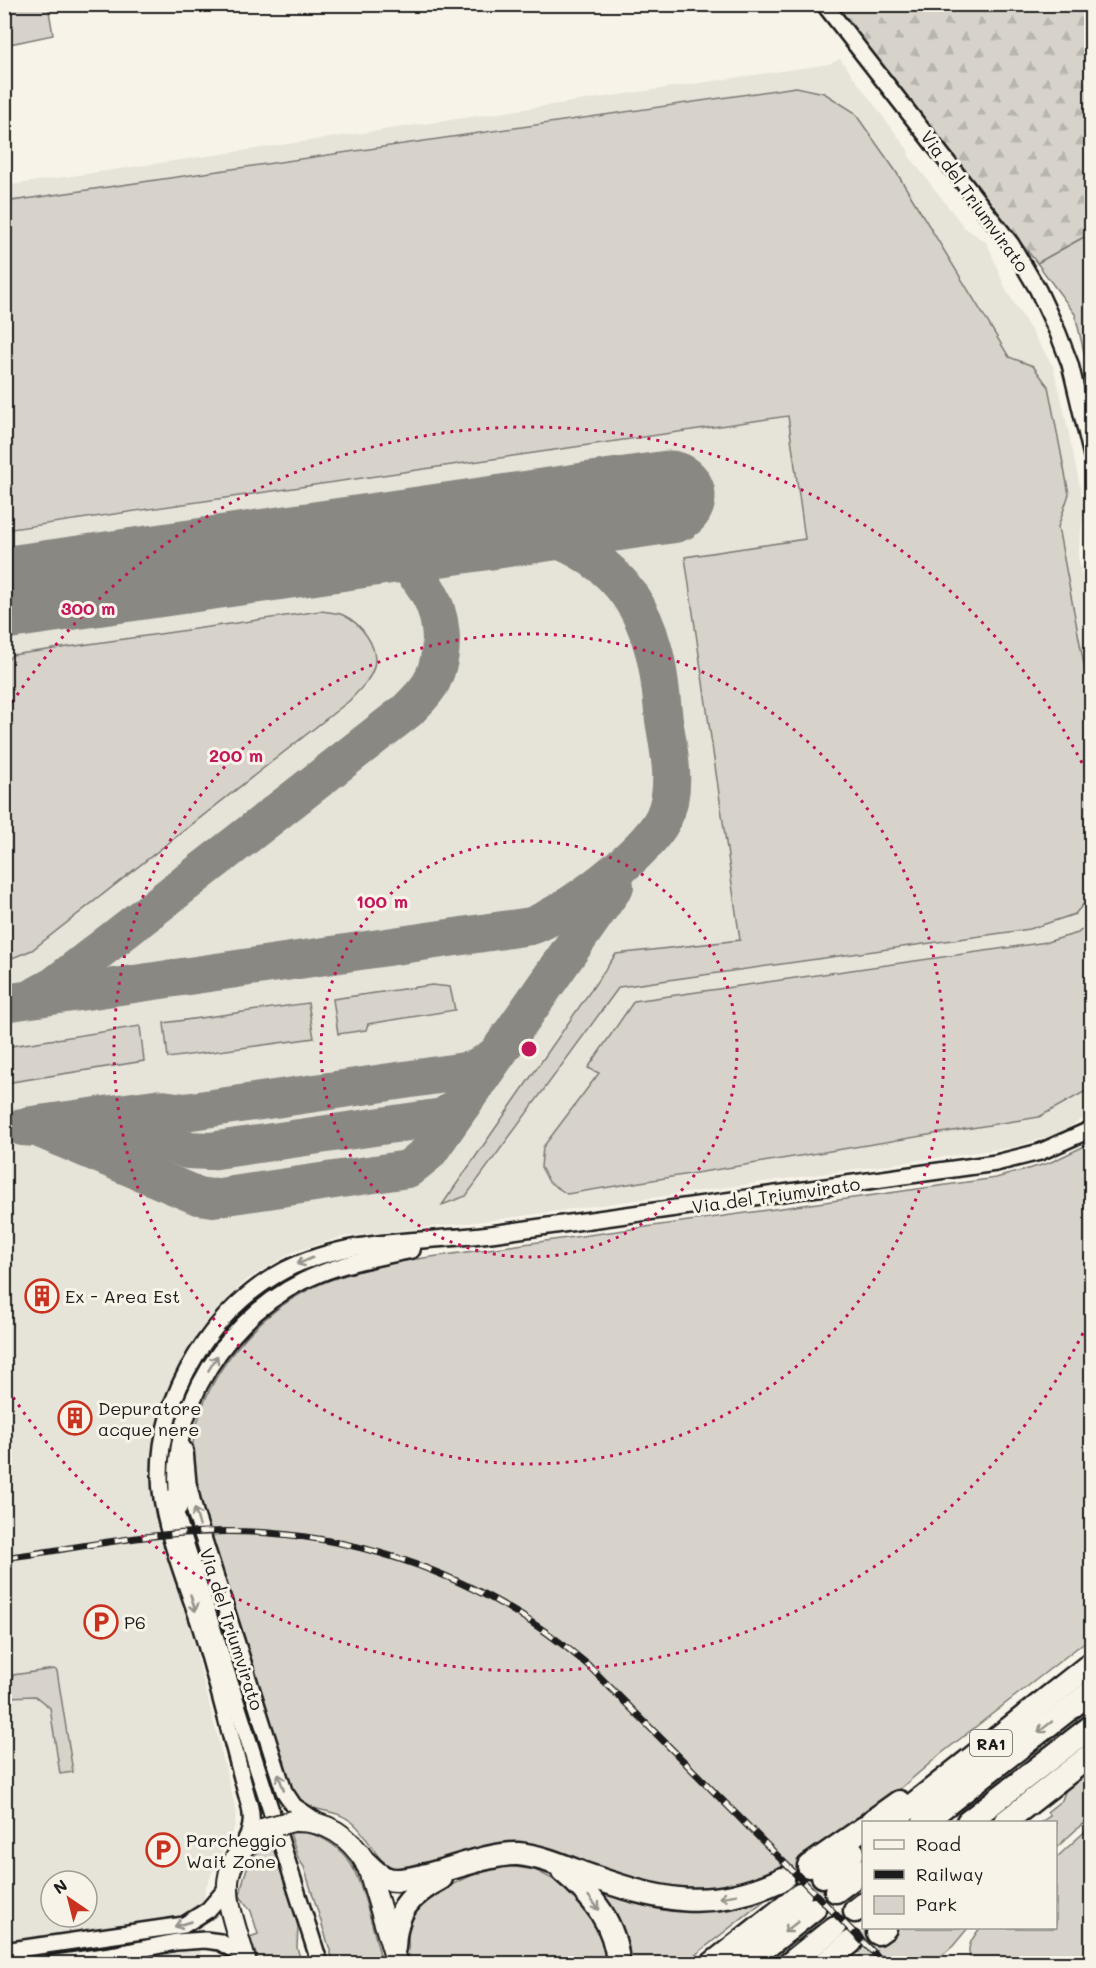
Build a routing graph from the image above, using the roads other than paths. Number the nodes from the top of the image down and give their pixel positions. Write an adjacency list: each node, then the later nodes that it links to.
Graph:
1 (824, 4): 2 (street, Via del Triumvirato)
2 (1092, 456)
3 (1092, 1130): 4 (street, Via del Triumvirato)
4 (455, 1239): 5 (street, Via del Triumvirato, one-way to 4); 6 (street, Via del Triumvirato, one-way to 6)
5 (188, 1416): 7 (street, Via del Triumvirato); 18 (street, Via del Triumvirato, one-way to 5)
6 (164, 1444): 7 (street, Via del Triumvirato); 21 (street, Via del Triumvirato, one-way to 21)
7 (183, 1529): 34 (street, Via del Triumvirato)
8 (1092, 1663): 10 (highway, RA1)
9 (1092, 1691): 15 (highway, one-way to 15)
10 (1045, 1700): 13 (highway); 14 (highway, RA1)
11 (1092, 1726): 16 (highway)
12 (1092, 1754): 17 (highway)
13 (872, 1821)
14 (892, 1821)
15 (925, 1821)
16 (969, 1821)
17 (1006, 1821)
18 (320, 1823): 21 (main road, Via del Triumvirato, bridge); 24 (main road, Via del Triumvirato)
19 (862, 1830): 26 (highway)
20 (862, 1846): 26 (highway)
21 (240, 1848): 28 (main road, Via del Triumvirato)
22 (473, 1860): 23 (highway); 24 (highway); 31 (highway)
23 (552, 1862): 27 (highway, one-way to 23); 35 (highway, one-way to 35)
24 (367, 1864): 31 (main road, Via del Triumvirato)
25 (862, 1870): 26 (highway)
26 (823, 1878)
27 (783, 1879)
28 (227, 1888): 30 (street, Via del Triumvirato, one-way to 30); 32 (main road, Via del Triumvirato)
29 (846, 1946): 38 (highway); 39 (highway)
30 (4, 1951)
31 (396, 1956)
32 (245, 1960): 33 (street, Via del Triumvirato)
33 (51, 1964)
34 (320, 1964)
35 (618, 1964)
36 (712, 1964): 37 (highway, one-way to 37)
37 (745, 1964)
38 (789, 1964)
39 (824, 1964)

